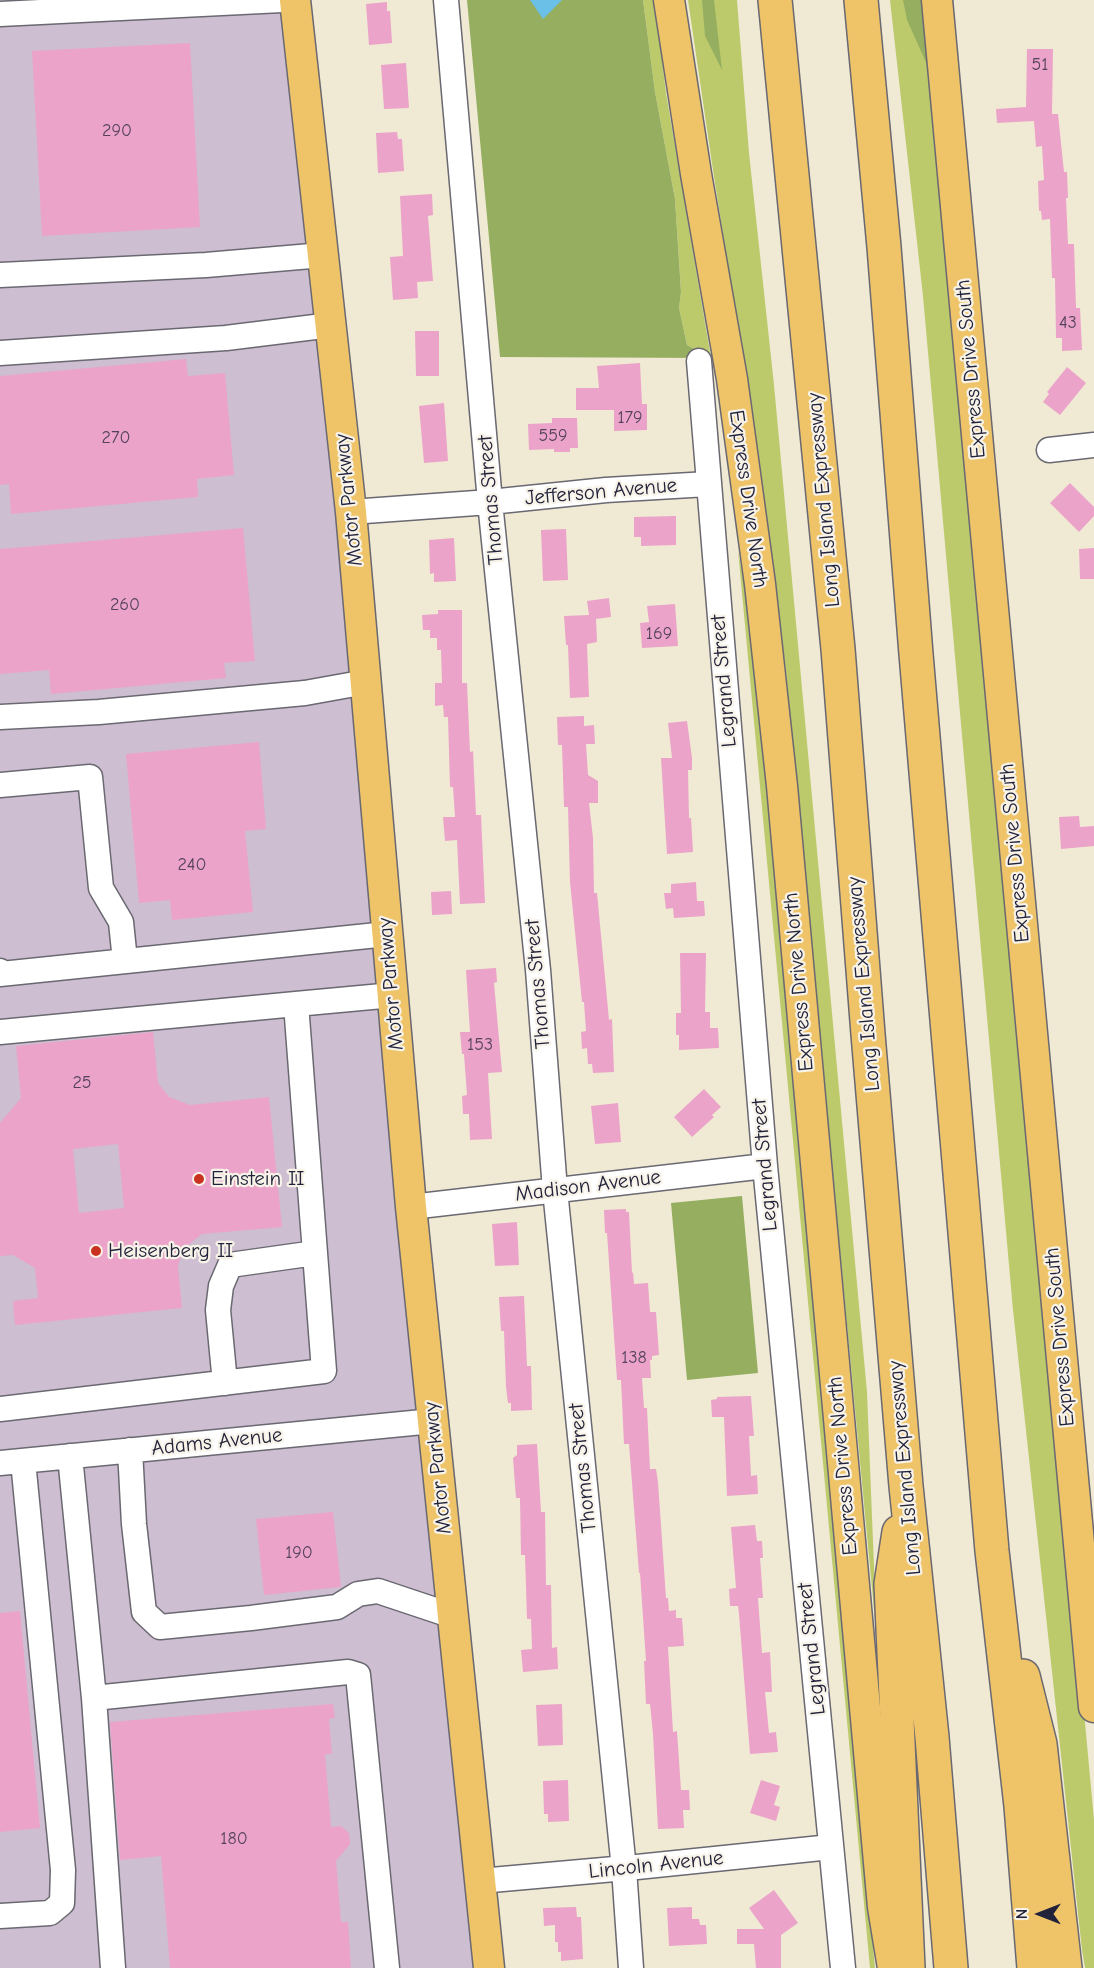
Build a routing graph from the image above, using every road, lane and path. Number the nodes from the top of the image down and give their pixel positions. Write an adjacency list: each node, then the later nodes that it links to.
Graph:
1 (282, 0): 8 (street)
2 (295, 0): 9 (main road, Motor Parkway)
3 (446, 0): 17 (street, Thomas Street)
4 (669, 0): 52 (main road, Express Drive North)
5 (775, 0): 38 (highway, Long Island Expressway)
6 (861, 0): 39 (highway)
7 (937, 0): 42 (main road, Express Drive South)
8 (0, 14)
9 (323, 255): 10 (street); 11 (main road, Motor Parkway)
10 (0, 275)
11 (331, 325): 12 (street); 18 (main road, Motor Parkway)
12 (0, 353)
13 (699, 361): 16 (street, Legrand Street)
14 (1094, 446): 15 (street)
15 (1049, 450)
16 (708, 484): 17 (street, Jefferson Avenue); 28 (street, Legrand Street)
17 (490, 502): 18 (street, Jefferson Avenue); 29 (street, Thomas Street)
18 (351, 512): 19 (main road, Motor Parkway)
19 (366, 682): 20 (street); 22 (main road, Motor Parkway)
20 (0, 717)
21 (0, 785): 23 (street)
22 (387, 934): 23 (street); 25 (main road, Motor Parkway)
23 (125, 961): 24 (street)
24 (0, 971)
25 (393, 995): 26 (street); 30 (main road, Motor Parkway)
26 (296, 1004): 27 (street); 31 (street)
27 (0, 1032)
28 (765, 1166): 29 (street, Madison Avenue); 43 (street, Legrand Street)
29 (555, 1190): 30 (street, Madison Avenue); 44 (street, Thomas Street)
30 (411, 1207): 34 (main road, Motor Parkway)
31 (315, 1253): 32 (street); 32 (street)
32 (225, 1383): 33 (street)
33 (0, 1405)
34 (433, 1420): 35 (street, Adams Avenue); 40 (main road, Motor Parkway)
35 (130, 1450): 36 (street, Adams Avenue); 40 (street)
36 (70, 1456): 37 (street, Adams Avenue); 41 (street)
37 (12, 1462): 46 (street)
38 (906, 1486): 53 (highway); 54 (highway, Long Island Expressway)
39 (992, 1551): 55 (highway); 56 (highway)
40 (453, 1616): 45 (main road, Motor Parkway)
41 (94, 1698): 47 (street); 48 (street)
42 (1094, 1707)
43 (831, 1847): 44 (street, Lincoln Avenue); 51 (street, Legrand Street)
44 (624, 1869): 45 (street, Lincoln Avenue); 50 (street, Thomas Street)
45 (480, 1881): 49 (main road, Motor Parkway)
46 (0, 1916)
47 (113, 1968)
48 (387, 1968)
49 (489, 1968)
50 (631, 1968)
51 (843, 1968)
52 (893, 1968)
53 (908, 1968)
54 (951, 1968)
55 (1034, 1968)
56 (1065, 1968)

